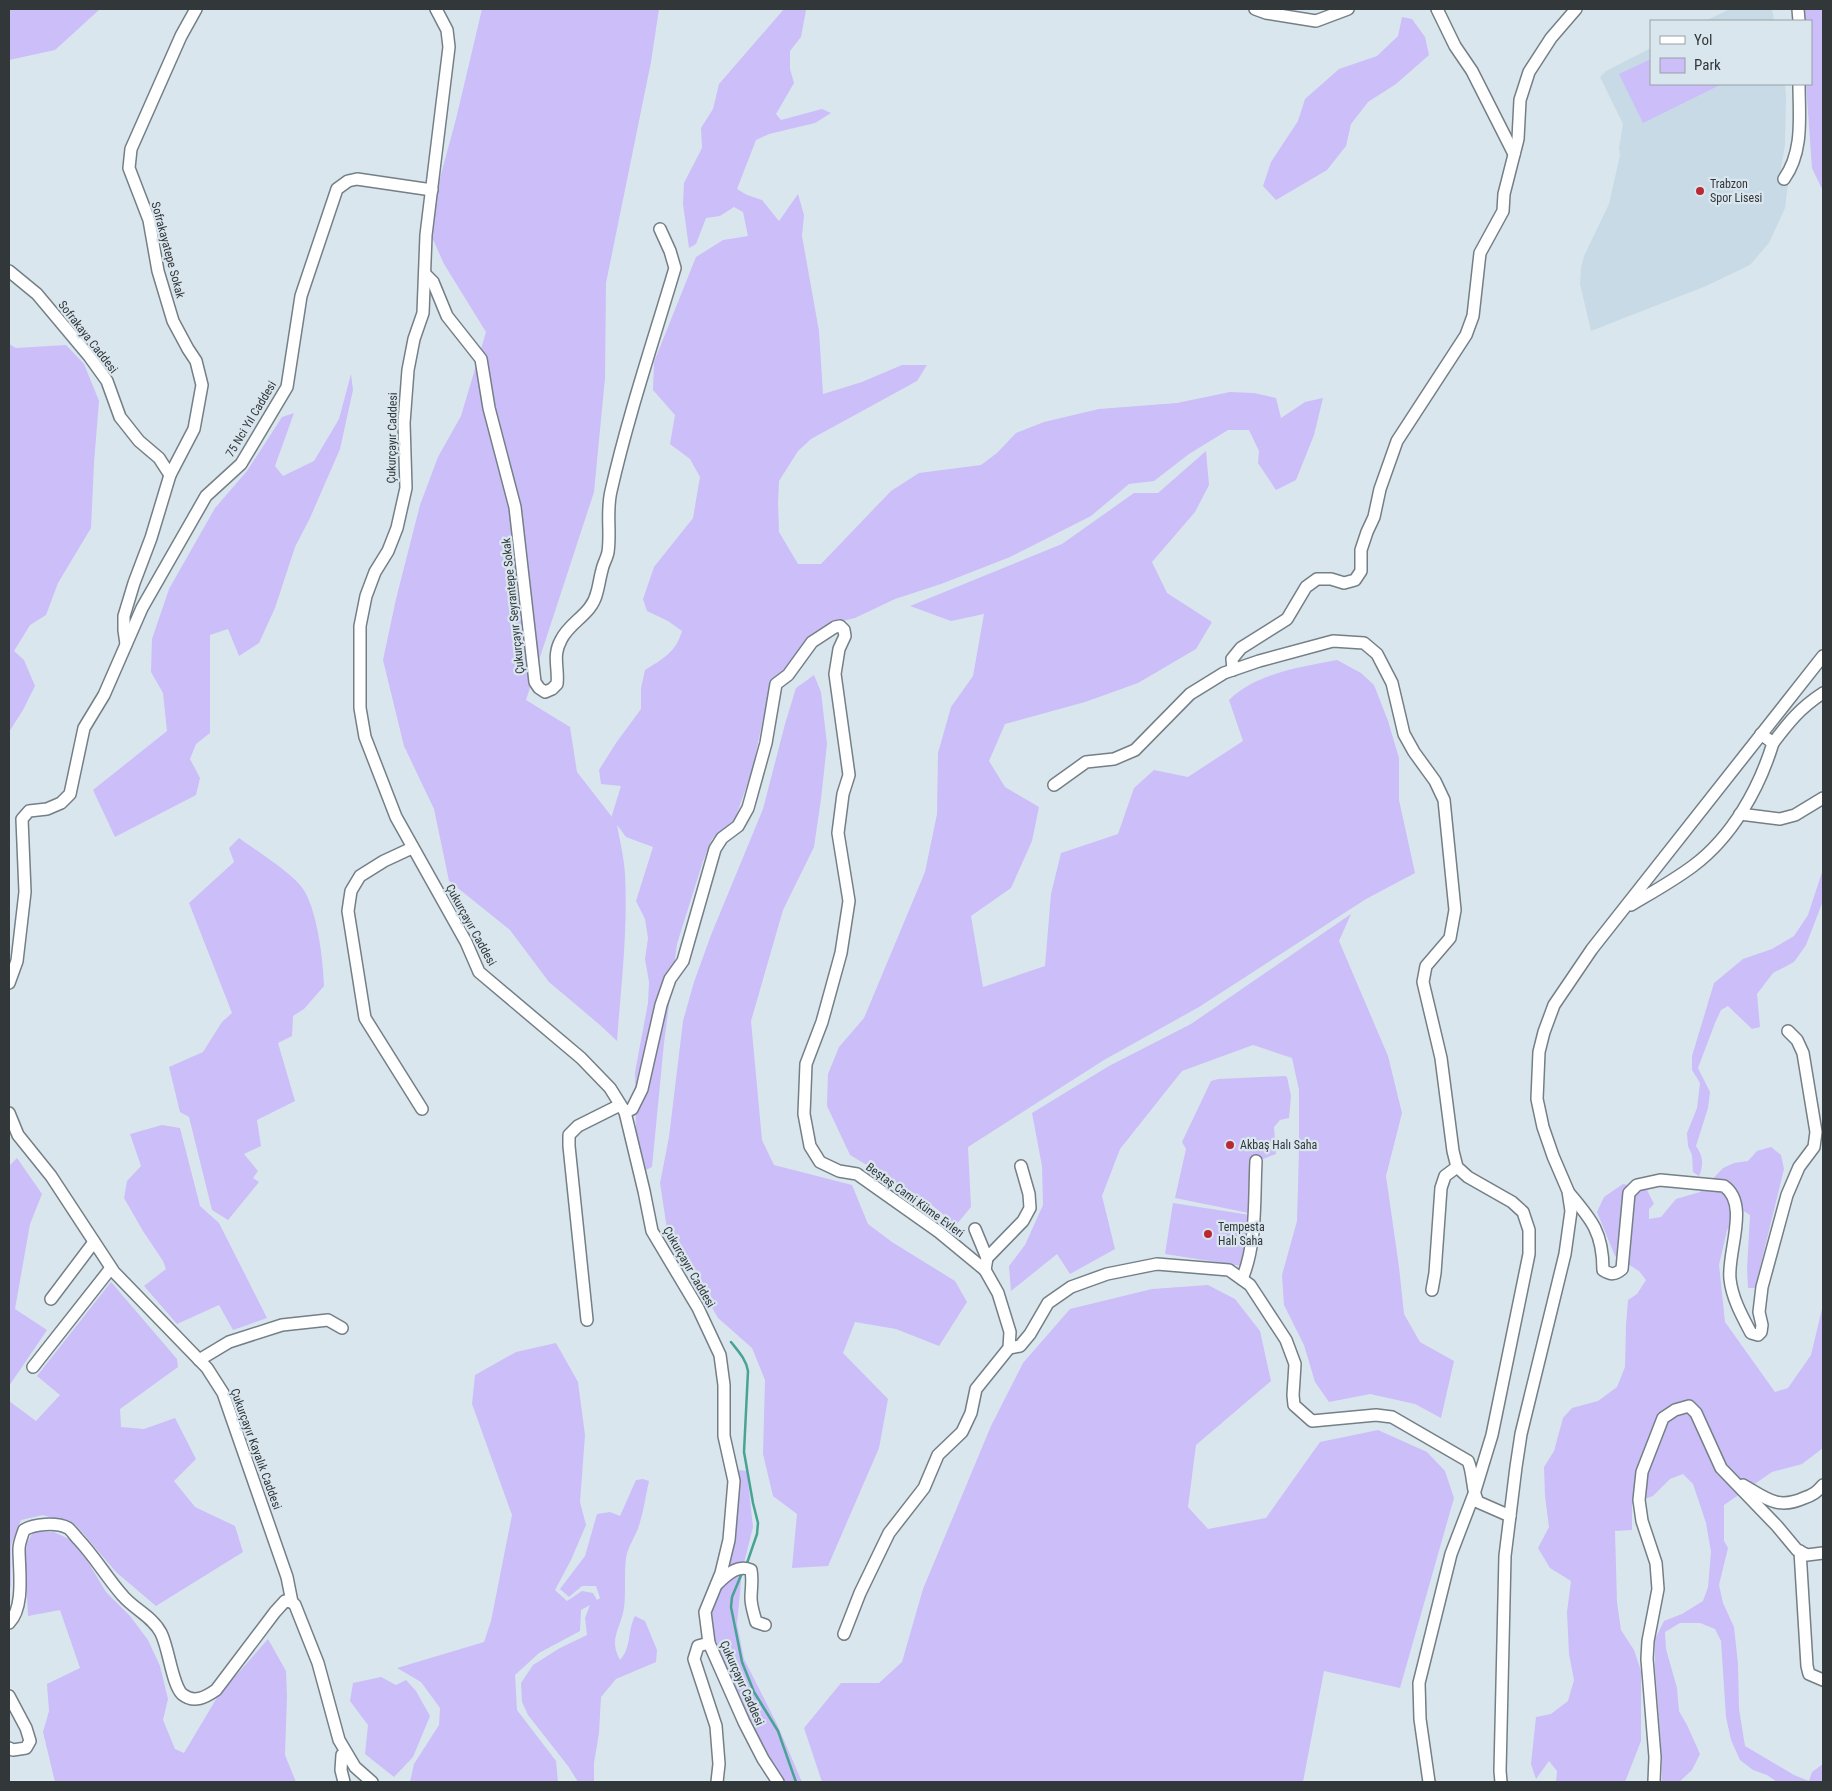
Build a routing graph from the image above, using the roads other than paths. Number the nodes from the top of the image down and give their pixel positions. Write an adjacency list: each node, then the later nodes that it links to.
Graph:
1 (196, 9): 14 (street, Sofrakayatepe Sokak)
2 (436, 9): 10 (street, Çukurçayır Caddesi)
3 (1255, 9): 4 (street)
4 (1348, 9)
5 (1438, 9): 8 (street)
6 (1576, 9): 8 (street)
7 (1799, 85): 9 (street)
8 (1514, 154): 17 (street)
9 (1784, 179)
10 (432, 190): 13 (street, Çukurçayır Caddesi); 15 (street, 75 Nci Yıl Caddesi)
11 (660, 229): 13 (street, Çukurçayır Seyrantepe Sokak)
12 (9, 271): 14 (street, Sofrakaya Caddesi)
13 (426, 275): 24 (street, Çukurçayır Caddesi)
14 (170, 475): 15 (street, Sofrakayatepe Sokak)
15 (126, 644): 26 (street)
16 (1823, 656): 19 (street)
17 (1233, 670): 21 (street); 33 (street)
18 (1823, 693): 20 (street)
19 (1761, 734): 20 (street); 25 (street)
20 (1773, 743): 23 (street)
21 (1054, 784)
22 (1823, 798): 23 (street)
23 (1740, 814): 25 (street)
24 (412, 848): 28 (street, Çukurçayır Caddesi); 29 (street)
25 (1623, 910): 34 (street)
26 (9, 983)
27 (1788, 1031): 34 (street)
28 (623, 1108): 39 (street, Beştaş Cami Küme Evleri); 43 (street); 54 (street, Çukurçayır Caddesi)
29 (422, 1110)
30 (10, 1119): 36 (street, Çukurçayır Kayalık Caddesi)
31 (1256, 1161): 40 (street)
32 (1021, 1166): 37 (street)
33 (1457, 1168): 41 (street); 50 (street)
34 (1568, 1191): 51 (street)
35 (975, 1229): 37 (street)
36 (94, 1242): 38 (street, Çukurçayır Kayalık Caddesi); 42 (street)
37 (987, 1258): 39 (street)
38 (111, 1268): 46 (street, Çukurçayır Kayalık Caddesi); 47 (street)
39 (985, 1270): 45 (street, Beştaş Cami Küme Evleri)
40 (1242, 1279): 45 (street); 50 (street)
41 (1432, 1290)
42 (51, 1299)
43 (587, 1320)
44 (342, 1328): 46 (street)
45 (1009, 1348): 58 (street)
46 (200, 1360): 55 (street, Çukurçayır Kayalık Caddesi)
47 (33, 1367)
48 (1730, 1478): 49 (street); 52 (street); 70 (street)
49 (1823, 1485)
50 (1474, 1494): 51 (street); 68 (street)
51 (1510, 1516): 69 (street)
52 (1800, 1551): 53 (street); 60 (street)
53 (1823, 1552)
54 (716, 1585): 57 (street); 59 (street, Çukurçayır Caddesi)
55 (292, 1602): 56 (street); 63 (street, Çukurçayır Kayalık Caddesi)
56 (9, 1623)
57 (765, 1625)
58 (844, 1634)
59 (709, 1643): 66 (street); 67 (street, Çukurçayır Caddesi)
60 (1823, 1680)
61 (9, 1696): 62 (street)
62 (9, 1748)
63 (346, 1754): 64 (street); 65 (street, Çukurçayır Kayalık Caddesi)
64 (344, 1782)
65 (372, 1782)
66 (717, 1782)
67 (778, 1782)
68 (1429, 1782)
69 (1501, 1782)
70 (1654, 1782)

